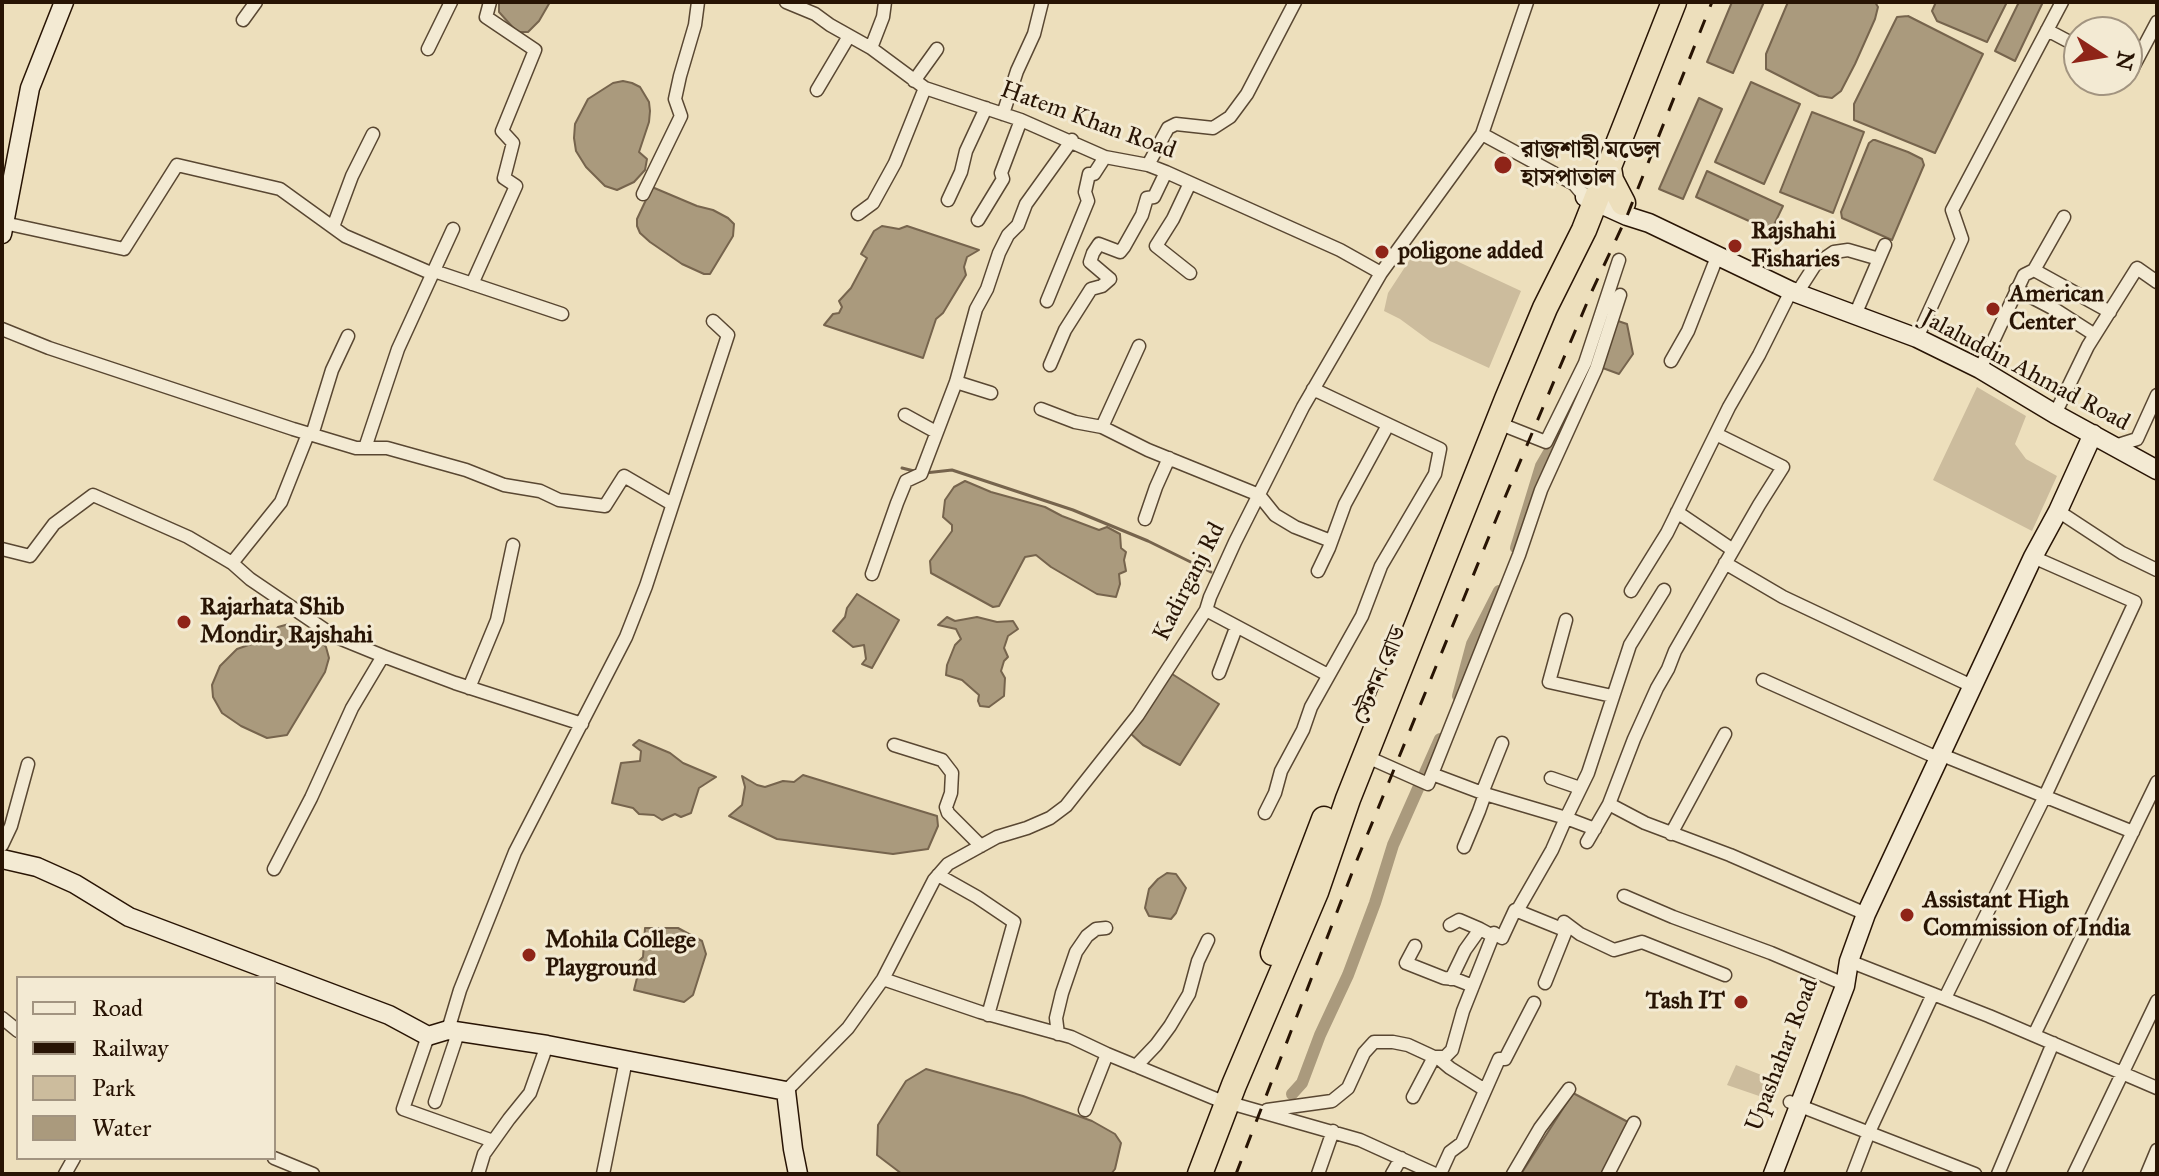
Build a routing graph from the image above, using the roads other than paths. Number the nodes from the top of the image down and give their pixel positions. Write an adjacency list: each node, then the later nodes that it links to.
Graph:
1 (64, 2): 44 (street)
2 (256, 2): 15 (street)
3 (451, 2): 22 (street)
4 (490, 2): 55 (street)
5 (698, 2): 37 (street)
6 (786, 2): 14 (street, Hatem Khan Road)
7 (885, 2): 20 (street)
8 (1042, 2): 27 (street)
9 (1295, 2): 33 (street)
10 (1527, 2): 30 (street, Kadirganj Rd)
11 (1657, 2): 36 (highway)
12 (1674, 2): 36 (highway)
13 (2062, 2): 17 (street)
14 (818, 8): 18 (street, Hatem Khan Road)
15 (243, 20)
16 (2157, 22): 21 (street)
17 (2047, 30): 19 (street); 69 (street)
18 (849, 36): 20 (street, Hatem Khan Road); 25 (street)
19 (2063, 38)
20 (871, 48): 24 (street, Hatem Khan Road)
21 (2143, 48)
22 (428, 49)
23 (937, 49): 24 (street)
24 (919, 84): 26 (street, Hatem Khan Road); 40 (street)
25 (817, 90)
26 (986, 108): 27 (street, Hatem Khan Road); 38 (street)
27 (1003, 114): 28 (street, Hatem Khan Road)
28 (1021, 120): 31 (street, Hatem Khan Road); 42 (street)
29 (373, 134): 43 (street)
30 (1482, 134): 36 (street); 53 (street, Kadirganj Rd)
31 (1072, 140): 32 (street, Hatem Khan Road); 75 (street)
32 (1105, 157): 33 (street, Hatem Khan Road); 60 (street)
33 (1148, 165): 34 (street, Hatem Khan Road)
34 (1166, 172): 35 (street, Hatem Khan Road); 72 (street)
35 (1190, 183): 52 (street); 53 (street, Hatem Khan Road)
36 (1592, 192): 39 (highway); 39 (highway); 83 (highway, স্টেশন রোড); 114 (highway, স্টেশন রোড)
37 (643, 194)
38 (948, 200)
39 (1620, 207): 47 (street, Jalaluddin Ahmad Road)
40 (858, 214)
41 (2064, 217): 50 (street)
42 (978, 220)
43 (333, 227): 44 (street); 51 (street)
44 (3, 228)
45 (453, 229): 51 (street)
46 (1885, 245): 48 (street)
47 (1717, 257): 58 (street, Jalaluddin Ahmad Road); 71 (street)
48 (1879, 259): 58 (street); 64 (street)
49 (1619, 260): 73 (street)
50 (2034, 270): 56 (street); 57 (street)
51 (434, 272): 55 (street); 91 (street)
52 (1190, 273)
53 (1381, 273): 76 (street, Kadirganj Rd)
54 (2157, 282): 62 (street)
55 (472, 284): 63 (street)
56 (2016, 289): 61 (street); 74 (street)
57 (2067, 289): 61 (street); 62 (street)
58 (1794, 292): 64 (street, Jalaluddin Ahmad Road); 88 (street)
59 (1620, 295): 73 (street)
60 (1047, 301)
61 (2056, 310): 67 (street)
62 (2110, 312): 67 (street)
63 (562, 314)
64 (1855, 315): 69 (street, Jalaluddin Ahmad Road)
65 (713, 321): 95 (street)
66 (2, 329): 87 (street)
67 (2095, 335): 81 (street)
68 (348, 336): 87 (street)
69 (1917, 338): 74 (street, Jalaluddin Ahmad Road)
70 (1139, 346): 85 (street)
71 (1671, 361)
72 (1050, 365)
73 (1591, 366): 79 (street)
74 (1980, 369): 81 (street, Jalaluddin Ahmad Road)
75 (956, 382): 77 (street); 86 (street)
76 (1313, 389): 84 (street); 94 (street, Kadirganj Rd)
77 (991, 393)
78 (2157, 395): 90 (street)
79 (1574, 402): 83 (street); 113 (street)
80 (1041, 409): 85 (street)
81 (2055, 414): 89 (street, Jalaluddin Ahmad Road)
82 (905, 415): 86 (street)
83 (1498, 423): 114 (highway, স্টেশন রোড)
84 (1388, 425): 99 (street); 119 (street)
85 (1102, 427): 92 (street)
86 (936, 432): 108 (street)
87 (310, 434): 91 (street); 104 (street)
88 (1716, 434): 97 (street); 102 (street)
89 (2093, 434): 90 (street, Jalaluddin Ahmad Road); 96 (street)
90 (2115, 446): 93 (street, Jalaluddin Ahmad Road)
91 (365, 448): 95 (street)
92 (1169, 458): 94 (street); 98 (street)
93 (2157, 470)
94 (1259, 495): 99 (street); 112 (street, Kadirganj Rd)
95 (672, 504): 124 (street)
96 (2058, 511): 103 (street); 106 (street)
97 (1677, 512): 102 (street); 110 (street)
98 (1145, 519)
99 (1331, 541): 107 (street)
100 (513, 545): 122 (street)
101 (2, 549): 104 (street)
102 (1733, 550): 105 (street)
103 (2033, 557): 121 (street); 136 (street)
104 (232, 563): 117 (street)
105 (1725, 563): 121 (street); 137 (street)
106 (2157, 570)
107 (1318, 571)
108 (872, 574)
109 (1664, 590): 123 (street)
110 (1631, 591)
111 (1482, 605): 113 (street)
112 (1206, 610): 116 (street); 145 (street, Kadirganj Rd)
113 (1497, 610): 131 (street)
114 (1411, 620): 128 (highway, স্টেশন রোড); 189 (highway, স্টেশন রোড)
115 (1566, 620): 123 (street)
116 (1236, 628): 118 (street); 119 (street)
117 (383, 656): 122 (street); 148 (street)
118 (1219, 673)
119 (1328, 675): 138 (street)
120 (1763, 680): 129 (street)
121 (1974, 687): 129 (street)
122 (469, 688): 124 (street)
123 (1612, 696): 134 (street)
124 (582, 724): 173 (street)
125 (1725, 734): 142 (street)
126 (1502, 743): 135 (street)
127 (894, 745): 145 (street)
128 (1365, 756): 131 (street); 189 (highway, স্টেশন রোড)
129 (1941, 757): 136 (street); 152 (street)
130 (28, 764): 144 (street)
131 (1432, 774): 135 (street)
132 (1551, 778): 134 (street)
133 (2157, 782): 141 (street)
134 (1580, 788): 139 (street)
135 (1485, 794): 139 (street); 146 (street)
136 (2045, 796): 141 (street); 169 (street)
137 (1609, 804): 140 (street); 142 (street)
138 (1265, 813)
139 (1566, 818): 140 (street); 151 (street)
140 (1595, 829): 143 (street)
141 (2133, 832): 175 (street)
142 (1671, 834): 152 (street)
143 (1587, 842)
144 (2, 845)
145 (981, 846): 149 (street, Kadirganj Rd)
146 (1464, 847)
147 (2, 859): 161 (street)
148 (274, 869)
149 (938, 875): 164 (street, Kadirganj Rd); 172 (street)
150 (1624, 896): 166 (street)
151 (1517, 911): 156 (street); 157 (street)
152 (1866, 914): 160 (street)
153 (1450, 925): 155 (street)
154 (1106, 928): 174 (street)
155 (1480, 929): 157 (street); 165 (street)
156 (1562, 929): 162 (street); 167 (street)
157 (1493, 936): 168 (street)
158 (1208, 940): 182 (street)
159 (1415, 946): 165 (street)
160 (1849, 961): 166 (street, Upashahar Road); 169 (street, Upashahar Road); 191 (street)
161 (269, 974)
162 (1725, 975)
163 (276, 976): 176 (street)
164 (883, 979): 172 (street); 187 (street, Kadirganj Rd)
165 (1451, 979): 168 (street)
166 (1837, 981): 191 (street, Upashahar Road)
167 (1545, 983)
168 (1473, 986): 180 (street)
169 (1939, 996): 175 (street, Upashahar Road); 196 (street)
170 (2157, 1001): 183 (street)
171 (1534, 1003): 186 (street)
172 (988, 1015): 174 (street)
173 (453, 1031): 176 (street); 178 (street); 190 (street)
174 (1058, 1034): 179 (street)
175 (2034, 1035): 177 (street, Upashahar Road)
176 (428, 1036): 197 (street)
177 (2053, 1043): 183 (street, Upashahar Road); 216 (street)
178 (547, 1045): 181 (street); 197 (street)
179 (1107, 1054): 182 (street); 192 (street)
180 (1436, 1057): 186 (street); 188 (street); 193 (street)
181 (626, 1060): 187 (street); 203 (street)
182 (1136, 1066): 189 (street)
183 (2122, 1073): 184 (street, Upashahar Road); 217 (street)
184 (2157, 1088)
185 (1569, 1089): 210 (street)
186 (1485, 1090): 209 (street)
187 (786, 1091): 204 (street)
188 (1413, 1097)
189 (1222, 1100): 193 (street); 205 (highway, স্টেশন রোড); 206 (highway, স্টেশন রোড)
190 (435, 1102)
191 (1794, 1104): 196 (street); 212 (street, Upashahar Road); 213 (street)
192 (1085, 1110)
193 (1260, 1111): 195 (street)
194 (1634, 1123): 211 (street)
195 (1333, 1131): 199 (street); 207 (street)
196 (1869, 1132): 214 (street); 215 (street)
197 (493, 1141): 202 (street)
198 (2157, 1150): 218 (street)
199 (1401, 1158): 208 (street); 209 (street)
200 (289, 1169): 201 (street)
201 (313, 1174)
202 (478, 1174)
203 (603, 1174)
204 (798, 1174)
205 (1184, 1174)
206 (1200, 1174)
207 (1318, 1174)
208 (1392, 1174)
209 (1437, 1174)
210 (1513, 1174)
211 (1608, 1174)
212 (1763, 1174)
213 (1773, 1174)
214 (1853, 1174)
215 (1975, 1174)
216 (1998, 1174)
217 (2074, 1174)
218 (2147, 1174)

